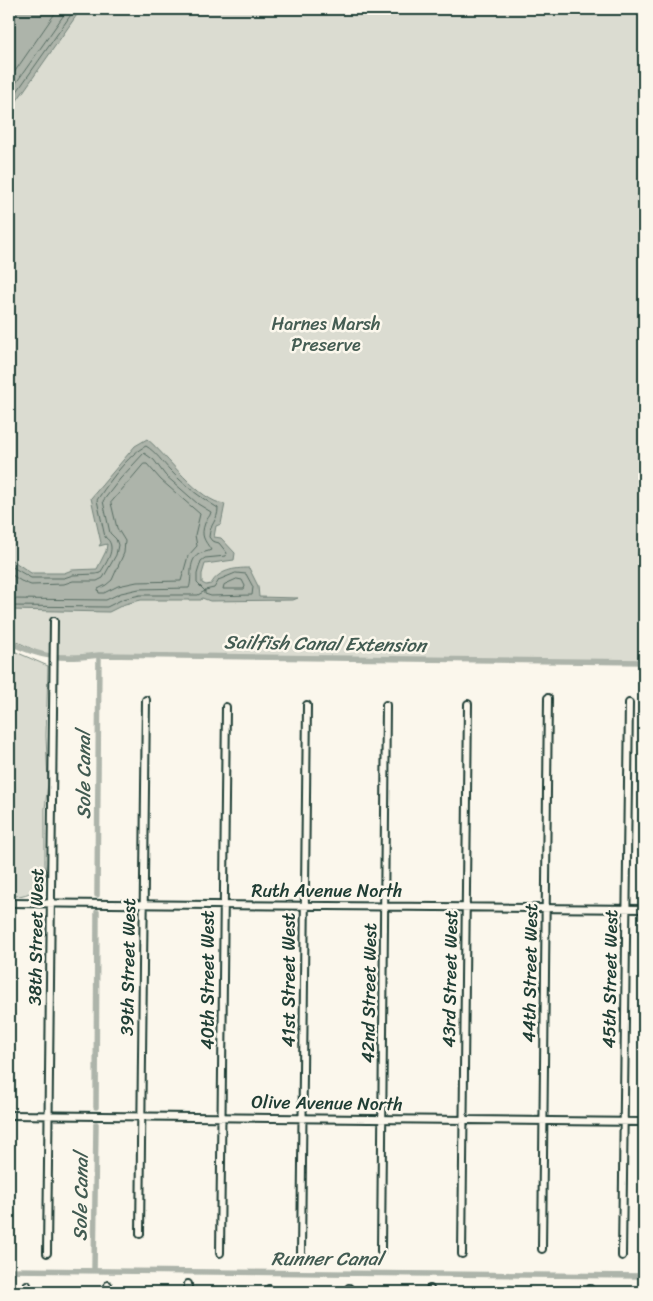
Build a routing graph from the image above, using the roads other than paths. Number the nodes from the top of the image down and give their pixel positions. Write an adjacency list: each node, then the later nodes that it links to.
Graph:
1 (54, 621): 10 (street, 38th Street West)
2 (548, 698): 16 (street, 44th Street West)
3 (146, 700): 11 (street, 39th Street West)
4 (629, 703): 17 (street, 45th Street West)
5 (468, 704): 15 (street, 43rd Street West)
6 (307, 705): 13 (street, 41st Street West)
7 (386, 705): 14 (street, 42nd Street West)
8 (226, 707): 12 (street, 40th Street West)
9 (9, 903): 10 (street, Ruth Avenue North)
10 (50, 904): 11 (street, Ruth Avenue North); 20 (street, 38th Street West)
11 (144, 904): 12 (street, Ruth Avenue North); 21 (street, 39th Street West)
12 (224, 905): 13 (street, Ruth Avenue North); 22 (street, 40th Street West)
13 (304, 906): 14 (street, Ruth Avenue North); 23 (street, 41st Street West)
14 (385, 906): 15 (street, Ruth Avenue North); 24 (street, 42nd Street West)
15 (465, 907): 16 (street, Ruth Avenue North); 25 (street, 43rd Street West)
16 (546, 908): 17 (street, Ruth Avenue North); 26 (street, 44th Street West)
17 (626, 909): 18 (street, Ruth Avenue North); 27 (street, 45th Street West)
18 (644, 909)
19 (9, 1115): 20 (street, Olive Avenue North)
20 (49, 1115): 21 (street, Olive Avenue North); 32 (street, 38th Street West)
21 (142, 1116): 22 (street, Olive Avenue North); 29 (street, 39th Street West)
22 (222, 1117): 23 (street, Olive Avenue North); 33 (street, 40th Street West)
23 (302, 1118): 24 (street, Olive Avenue North); 35 (street, 41st Street West)
24 (383, 1119): 25 (street, Olive Avenue North); 31 (street, 42nd Street West)
25 (463, 1120): 26 (street, Olive Avenue North); 34 (street, 43rd Street West)
26 (544, 1121): 27 (street, Olive Avenue North); 30 (street, 44th Street West)
27 (624, 1121): 28 (street, Olive Avenue North); 36 (street, 45th Street West)
28 (644, 1122)
29 (140, 1234)
30 (542, 1249)
31 (382, 1250)
32 (48, 1253)
33 (220, 1253)
34 (462, 1254)
35 (301, 1255)
36 (622, 1256)
37 (188, 1284): 40 (street)
38 (108, 1285): 39 (street)
39 (108, 1292)
40 (188, 1292)

